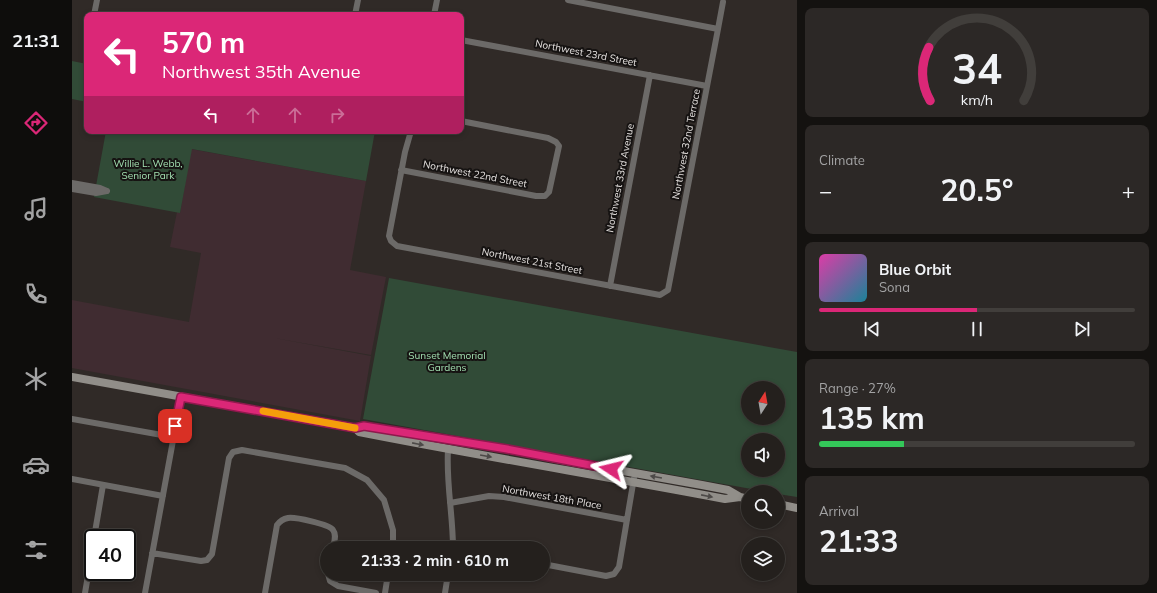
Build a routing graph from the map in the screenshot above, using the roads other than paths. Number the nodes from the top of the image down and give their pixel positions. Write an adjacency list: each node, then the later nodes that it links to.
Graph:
1 (97, 0): 6 (street)
2 (358, 0): 7 (street)
3 (437, 0): 8 (street)
4 (568, 0): 9 (street)
5 (723, 2): 9 (street, Northwest 32nd Terrace)
6 (95, 12)
7 (356, 12)
8 (435, 12)
9 (718, 29): 12 (street, Northwest 32nd Terrace)
10 (464, 41): 11 (street, Northwest 23rd Street)
11 (650, 75): 12 (street, Northwest 23rd Street); 18 (street, Northwest 33rd Avenue)
12 (707, 86): 19 (street, Northwest 32nd Terrace)
13 (464, 122): 15 (street, Northwest 22nd Street)
14 (410, 134): 15 (street)
15 (401, 170): 18 (street, Northwest 21st Street)
16 (72, 183): 17 (street)
17 (72, 189)
18 (610, 286): 19 (street, Northwest 21st Street)
19 (668, 290)
20 (72, 377): 21 (street)
21 (181, 397): 23 (street); 24 (street)
22 (72, 418): 24 (street)
23 (355, 428): 25 (street, one-way to 25); 26 (street)
24 (173, 437): 29 (street)
25 (448, 450): 26 (street, one-way to 26); 31 (street)
26 (634, 477): 30 (street); 34 (street)
27 (72, 480): 28 (street)
28 (103, 485): 29 (street); 35 (street)
29 (163, 496): 39 (street)
30 (741, 496)
31 (450, 503): 34 (street, Northwest 18th Place); 38 (street)
32 (785, 505): 33 (street)
33 (797, 508)
34 (627, 520): 40 (street)
35 (96, 529)
36 (334, 541): 47 (street)
37 (393, 541): 39 (street)
38 (453, 541)
39 (152, 553): 46 (street)
40 (550, 565)
41 (87, 581): 45 (street)
42 (330, 581): 48 (street)
43 (387, 581): 49 (street)
44 (447, 581): 50 (street)
45 (85, 593)
46 (145, 593)
47 (265, 593)
48 (376, 593)
49 (385, 593)
50 (445, 593)

